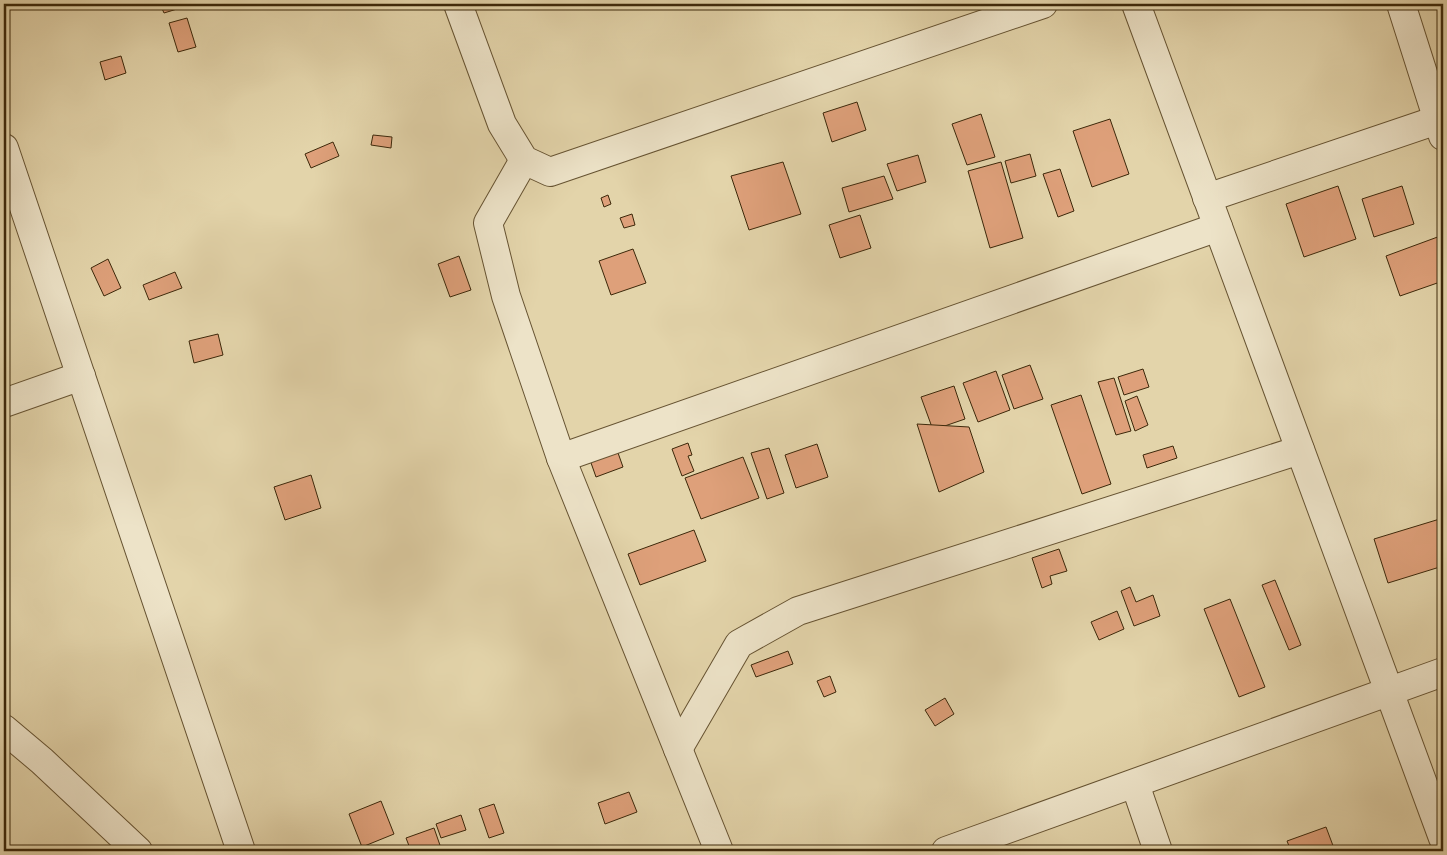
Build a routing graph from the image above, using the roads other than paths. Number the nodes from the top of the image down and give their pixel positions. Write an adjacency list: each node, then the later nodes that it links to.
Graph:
1 (458, 4): 7 (street)
2 (1043, 4): 7 (street)
3 (1136, 4): 8 (street)
4 (1401, 4): 5 (street)
5 (1441, 125): 8 (street)
6 (4, 148): 10 (street)
7 (524, 160): 13 (street)
8 (1207, 198): 9 (street)
9 (1218, 227): 12 (street); 13 (street)
10 (81, 376): 11 (street); 21 (street)
11 (4, 403)
12 (1300, 450): 15 (street); 17 (street)
13 (561, 458): 17 (street)
14 (1443, 672): 15 (street)
15 (1390, 693): 18 (street); 19 (street)
16 (4, 728): 20 (street)
17 (678, 749): 22 (street)
18 (1135, 784): 23 (street); 24 (street)
19 (1443, 838)
20 (138, 851)
21 (241, 851)
22 (719, 851)
23 (946, 851)
24 (1158, 851)

